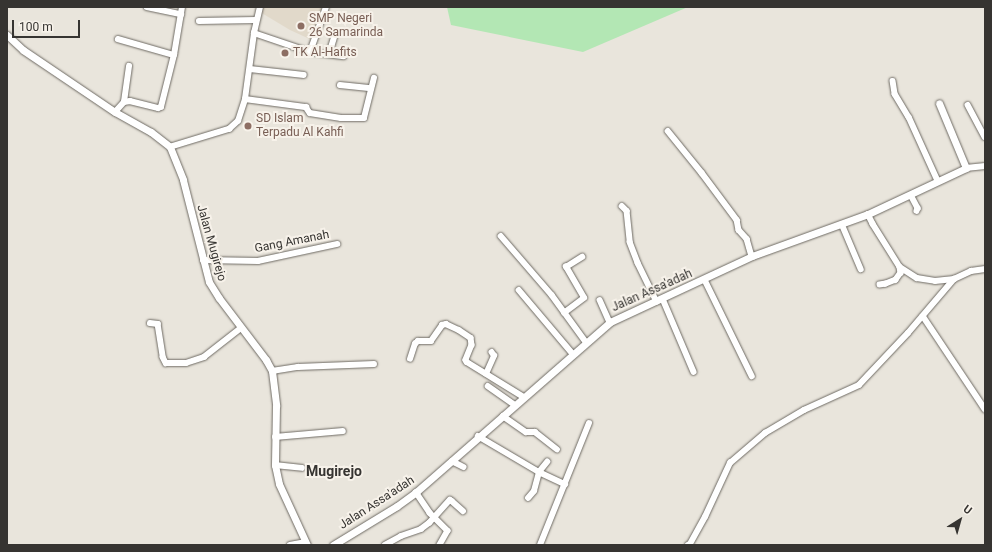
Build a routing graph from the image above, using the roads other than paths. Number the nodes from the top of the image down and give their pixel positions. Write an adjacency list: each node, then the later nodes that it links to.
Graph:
1 (147, 7): 5 (street)
2 (182, 7): 5 (street)
3 (260, 7): 6 (street)
4 (326, 7): 12 (street)
5 (181, 14): 14 (street)
6 (256, 20): 7 (street); 8 (street)
7 (199, 21)
8 (254, 32): 12 (street); 17 (street)
9 (335, 34): 13 (street)
10 (7, 35): 27 (street)
11 (118, 39): 14 (street)
12 (310, 52): 13 (street)
13 (329, 54): 15 (street)
14 (174, 55): 24 (street)
15 (344, 56)
16 (129, 66): 24 (street)
17 (250, 68): 18 (street); 23 (street)
18 (304, 75)
19 (374, 78): 22 (street)
20 (893, 81): 33 (street)
21 (340, 86): 22 (street)
22 (371, 88): 23 (street)
23 (245, 99): 30 (street)
24 (124, 102): 27 (street)
25 (939, 103): 32 (street)
26 (968, 105): 29 (street)
27 (115, 112): 30 (street)
28 (668, 131): 41 (street)
29 (985, 137)
30 (170, 147): 43 (street, Jalan Mugirejo)
31 (984, 166): 32 (street)
32 (966, 168): 33 (street, Jalan Assa'adah)
33 (938, 181): 34 (street, Jalan Assa'adah)
34 (911, 195): 36 (street); 37 (street, Jalan Assa'adah)
35 (622, 206): 52 (street)
36 (917, 211)
37 (868, 214): 38 (street, Jalan Assa'adah); 44 (street)
38 (842, 224): 41 (street, Jalan Assa'adah); 45 (street)
39 (501, 236): 53 (street)
40 (337, 244): 43 (street, Gang Amanah)
41 (752, 256): 48 (street, Jalan Assa'adah)
42 (582, 257): 53 (street)
43 (203, 260): 57 (street, Jalan Mugirejo)
44 (900, 267): 47 (street); 49 (street)
45 (861, 268)
46 (985, 269): 47 (street)
47 (954, 279): 54 (street)
48 (705, 280): 52 (street, Jalan Assa'adah); 66 (street)
49 (880, 285)
50 (520, 290): 60 (street)
51 (600, 300): 55 (street)
52 (660, 300): 55 (street, Jalan Assa'adah); 64 (street)
53 (564, 313): 58 (street)
54 (923, 316): 70 (street); 94 (street)
55 (610, 322): 58 (street, Jalan Assa'adah)
56 (150, 323): 57 (street)
57 (241, 328): 63 (street, Jalan Mugirejo)
58 (586, 342): 60 (street, Jalan Assa'adah)
59 (492, 353): 65 (street)
60 (573, 354): 68 (street, Jalan Assa'adah)
61 (410, 360): 65 (street)
62 (374, 364): 63 (street)
63 (272, 371): 75 (street, Jalan Mugirejo)
64 (694, 372)
65 (486, 374): 68 (street)
66 (752, 376)
67 (488, 386): 69 (street)
68 (524, 397): 69 (street, Jalan Assa'adah)
69 (515, 405): 71 (street, Jalan Assa'adah)
70 (985, 409)
71 (503, 416): 74 (street, Jalan Assa'adah); 76 (street)
72 (589, 423): 83 (street)
73 (343, 431): 75 (street)
74 (478, 436): 77 (street, Jalan Assa'adah); 82 (street)
75 (275, 437): 79 (street, Jalan Mugirejo)
76 (557, 449)
77 (452, 461): 80 (street); 84 (street, Jalan Assa'adah)
78 (547, 462): 82 (street)
79 (275, 465): 81 (street); 88 (street, Jalan Mugirejo)
80 (464, 467)
81 (302, 468)
82 (540, 472): 83 (street); 85 (street)
83 (564, 484): 93 (street)
84 (416, 492): 87 (street); 90 (street, Jalan Assa'adah)
85 (528, 498)
86 (463, 511): 87 (street)
87 (434, 518): 91 (street); 92 (street)
88 (307, 544): 89 (street)
89 (290, 545)
90 (333, 545)
91 (385, 545)
92 (440, 545)
93 (540, 545)
94 (688, 545)

